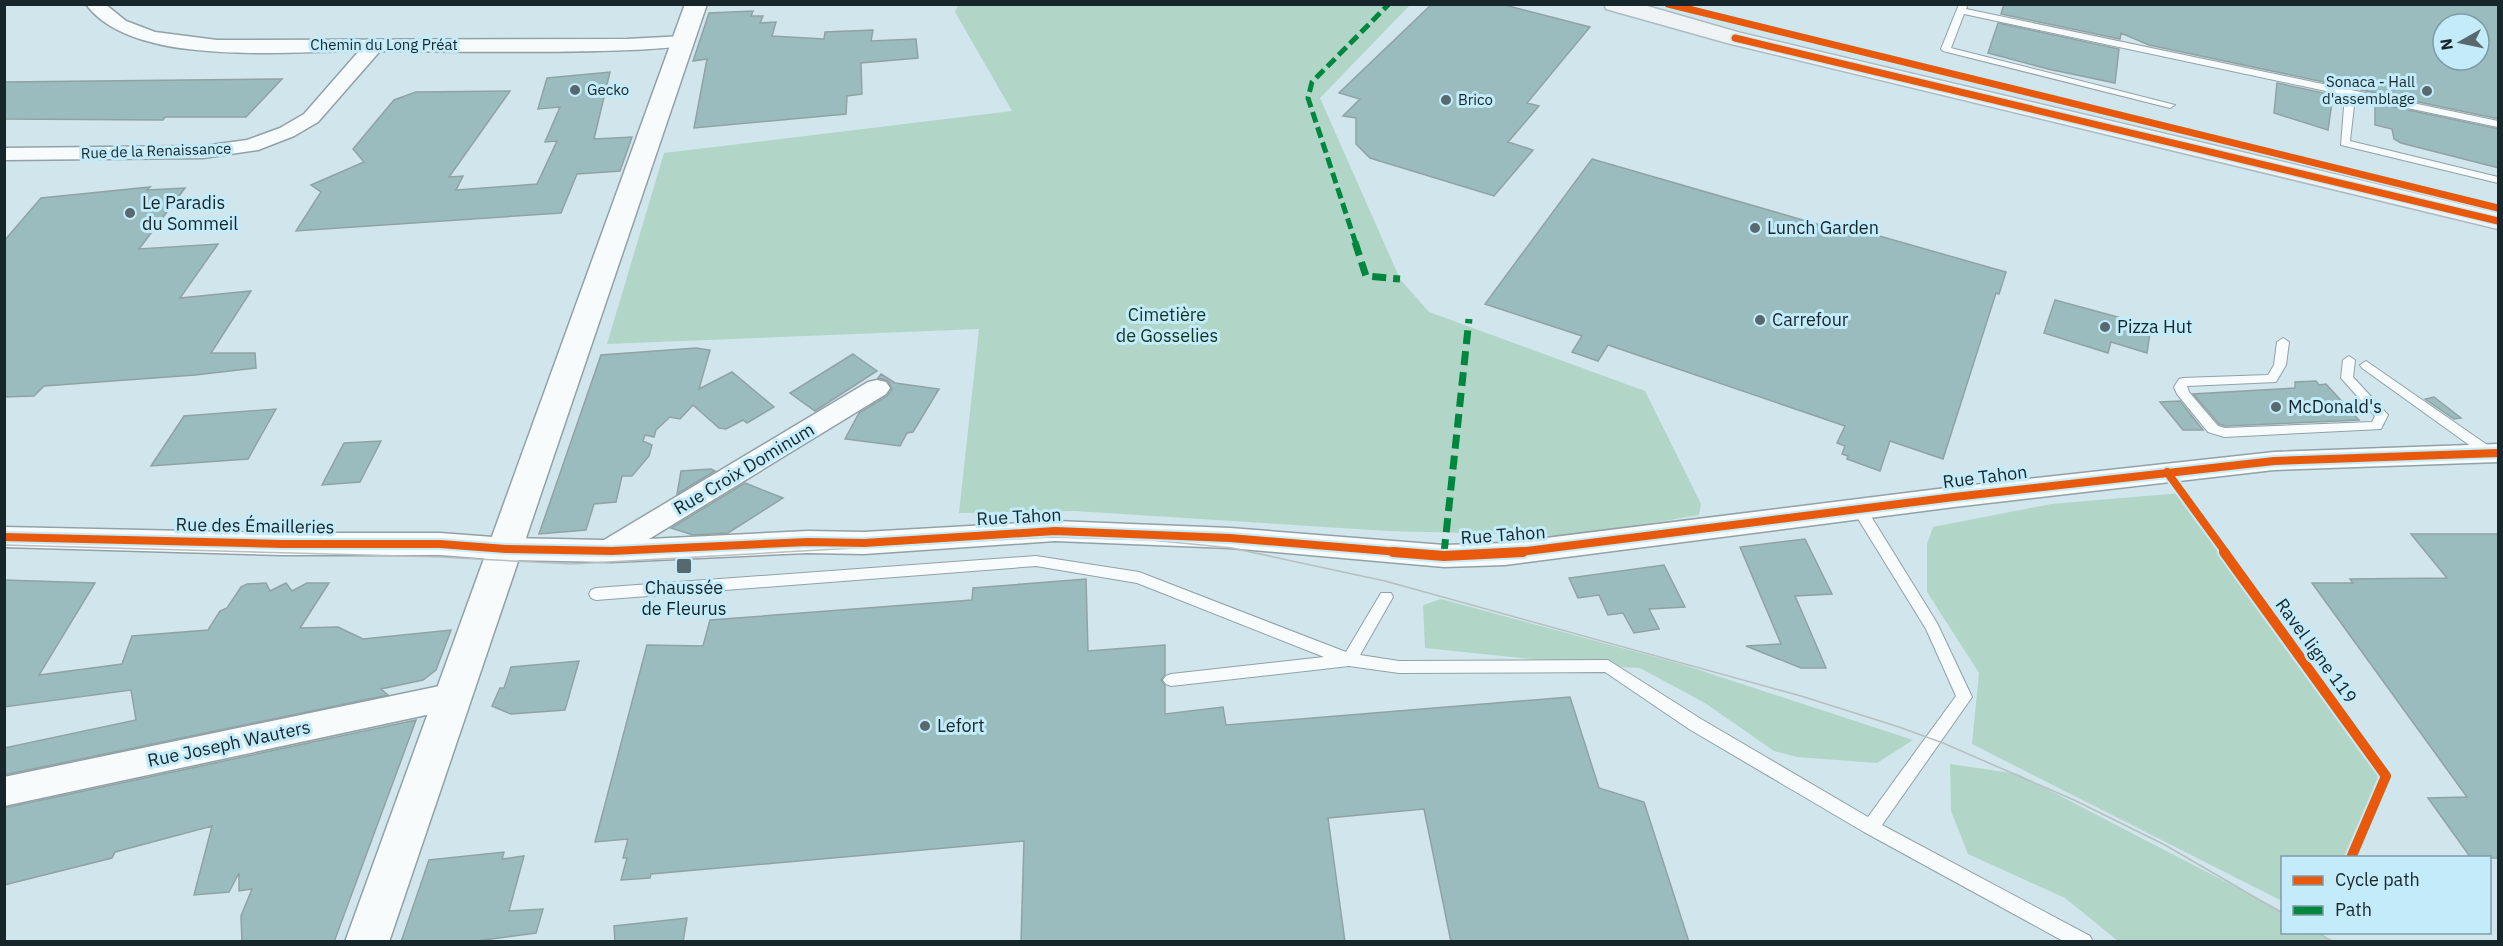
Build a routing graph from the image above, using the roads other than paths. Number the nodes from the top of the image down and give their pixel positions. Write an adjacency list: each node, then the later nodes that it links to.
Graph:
1 (95, 4): 7 (street, Chemin du Long Préat)
2 (696, 4): 6 (main road)
3 (1614, 4): 14 (main road)
4 (1668, 4): 13 (main road)
5 (1963, 8): 8 (lane); 9 (lane)
6 (684, 42): 7 (street, Chemin du Long Préat); 22 (main road)
7 (375, 45): 11 (street, Rue de la Renaissance)
8 (2350, 93): 10 (lane); 12 (lane)
9 (2170, 105)
10 (2499, 124)
11 (4, 154)
12 (2499, 180)
13 (2499, 208)
14 (2499, 221)
15 (2283, 342): 16 (lane)
16 (2349, 360)
17 (2366, 365): 19 (lane)
18 (877, 388): 23 (street, Rue Croix Dominum)
19 (2495, 454): 20 (street, Rue Tahon)
20 (1859, 509): 23 (street, Rue Tahon); 30 (lane)
21 (4, 537): 22 (street, Rue des Émailleries)
22 (506, 549): 23 (street, Rue Tahon); 28 (main road)
23 (612, 551)
24 (596, 594): 26 (lane)
25 (1386, 597): 26 (lane)
26 (1349, 660): 27 (lane); 30 (lane)
27 (1171, 680)
28 (454, 696): 29 (street, Rue Joseph Wauters); 31 (main road)
29 (4, 792)
30 (1870, 826): 32 (lane)
31 (367, 942)
32 (2084, 942)

